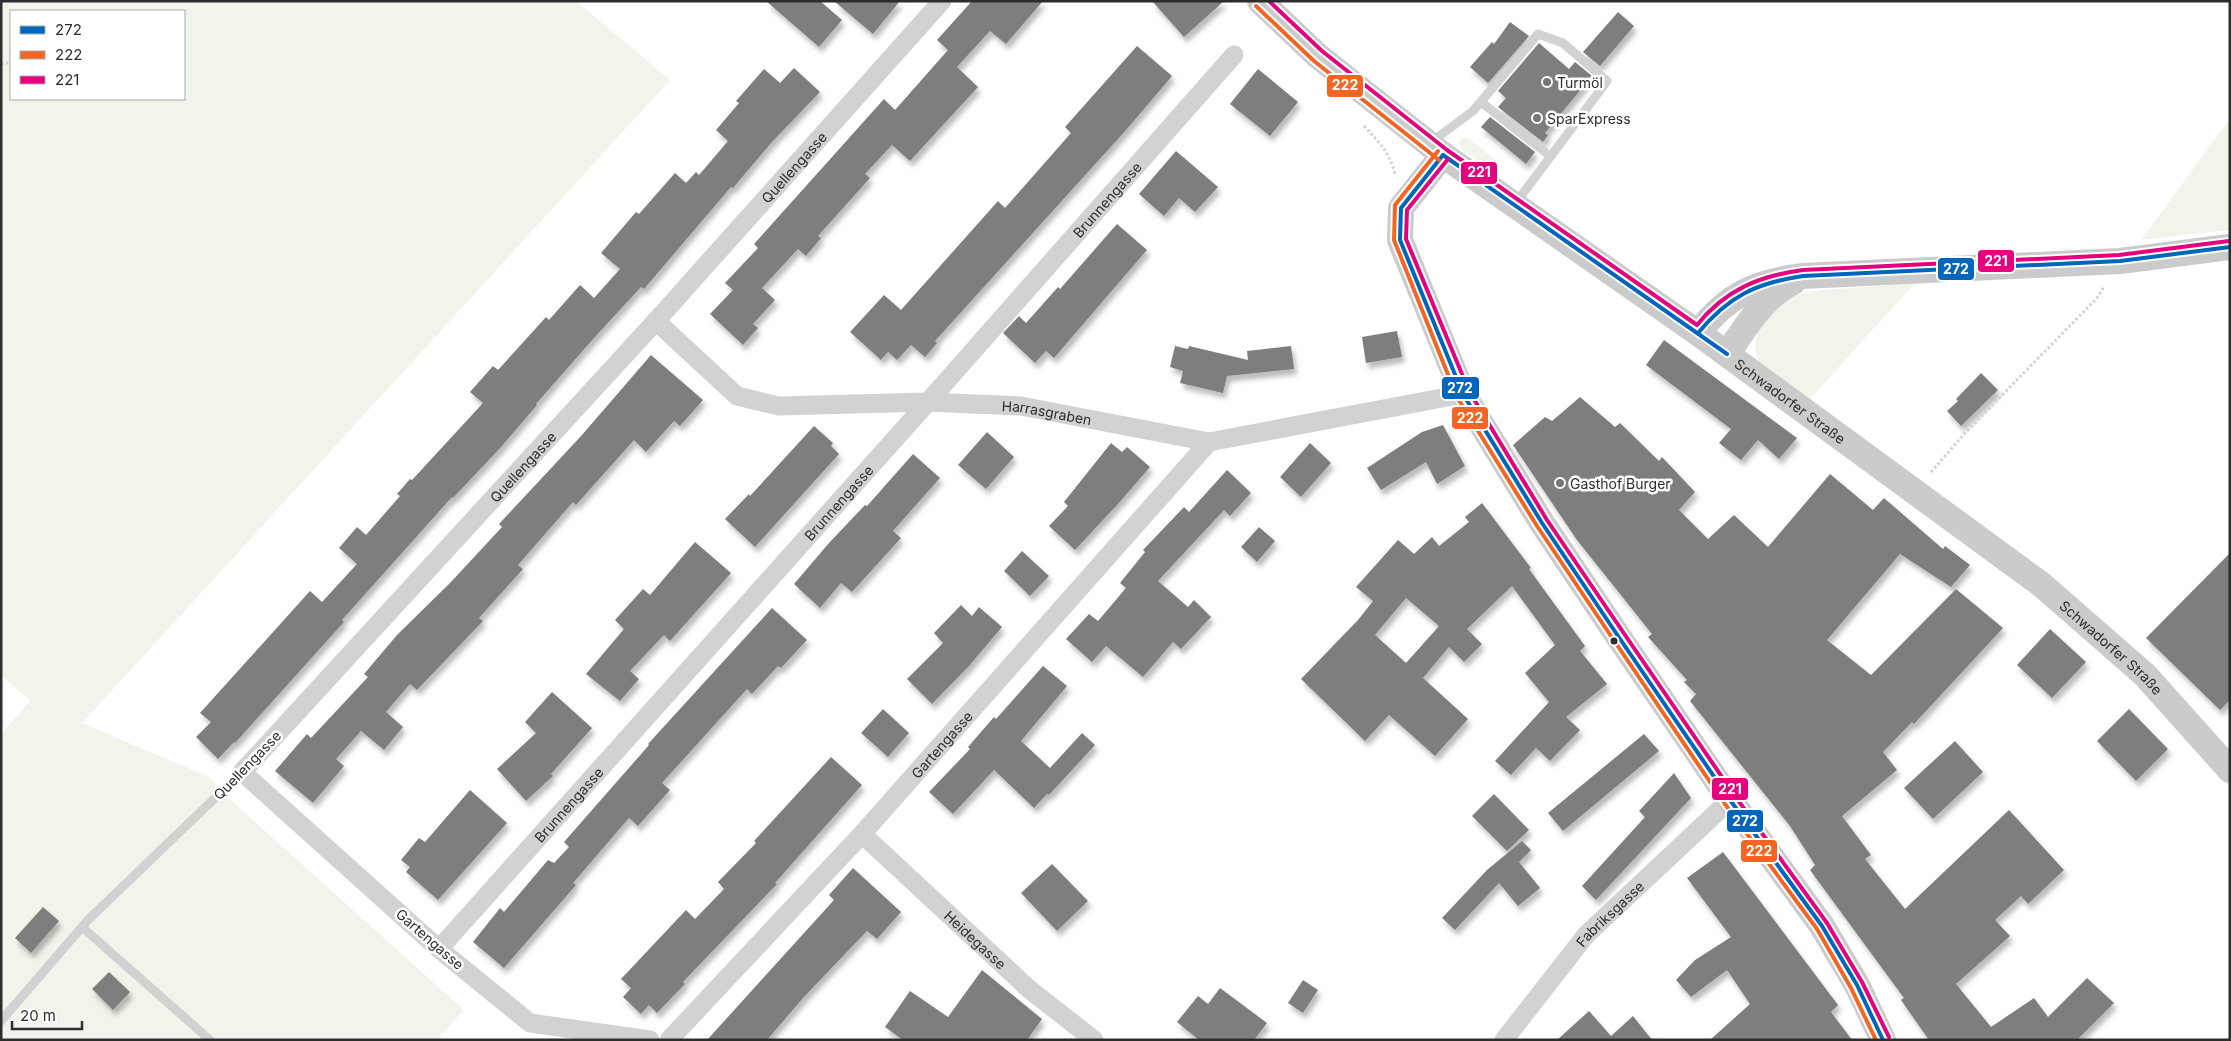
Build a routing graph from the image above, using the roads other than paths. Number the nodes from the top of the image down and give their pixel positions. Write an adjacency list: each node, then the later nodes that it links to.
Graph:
1 (942, 1): 10 (street, Quellengasse)
2 (1260, 1): 5 (main road, Schwadorfer Straße)
3 (1234, 55): 14 (street, Brunnengasse)
4 (1481, 102): 5 (lane); 6 (lane); 6 (lane)
5 (1436, 149): 7 (main road, Schwadorfer Straße); 13 (main road)
6 (1550, 156): 7 (lane)
7 (1514, 204): 11 (main road, Schwadorfer Straße)
8 (2230, 247): 9 (main road)
9 (1803, 276): 11 (main road); 12 (main road)
10 (656, 321): 14 (street, Harrasgraben); 17 (street, Quellengasse)
11 (1698, 333): 12 (main road, Schwadorfer Straße)
12 (1727, 354): 16 (main road, Schwadorfer Straße)
13 (1463, 394): 15 (street, Harrasgraben); 18 (main road)
14 (928, 402): 15 (street, Harrasgraben); 21 (street, Brunnengasse)
15 (1209, 442): 19 (street, Gartengasse)
16 (2230, 770)
17 (242, 772): 20 (lane, Quellengasse); 21 (street, Gartengasse)
18 (1730, 800): 28 (street, Fabriksgasse); 29 (main road)
19 (862, 834): 26 (street, Gartengasse); 27 (street, Heidegasse)
20 (85, 924): 22 (lane, Quellengasse); 24 (lane)
21 (439, 949): 23 (street, Gartengasse)
22 (1, 1021)
23 (607, 1037): 25 (street, Gartengasse)
24 (210, 1040)
25 (650, 1040)
26 (669, 1040)
27 (1094, 1040)
28 (1504, 1040)
29 (1883, 1040)

